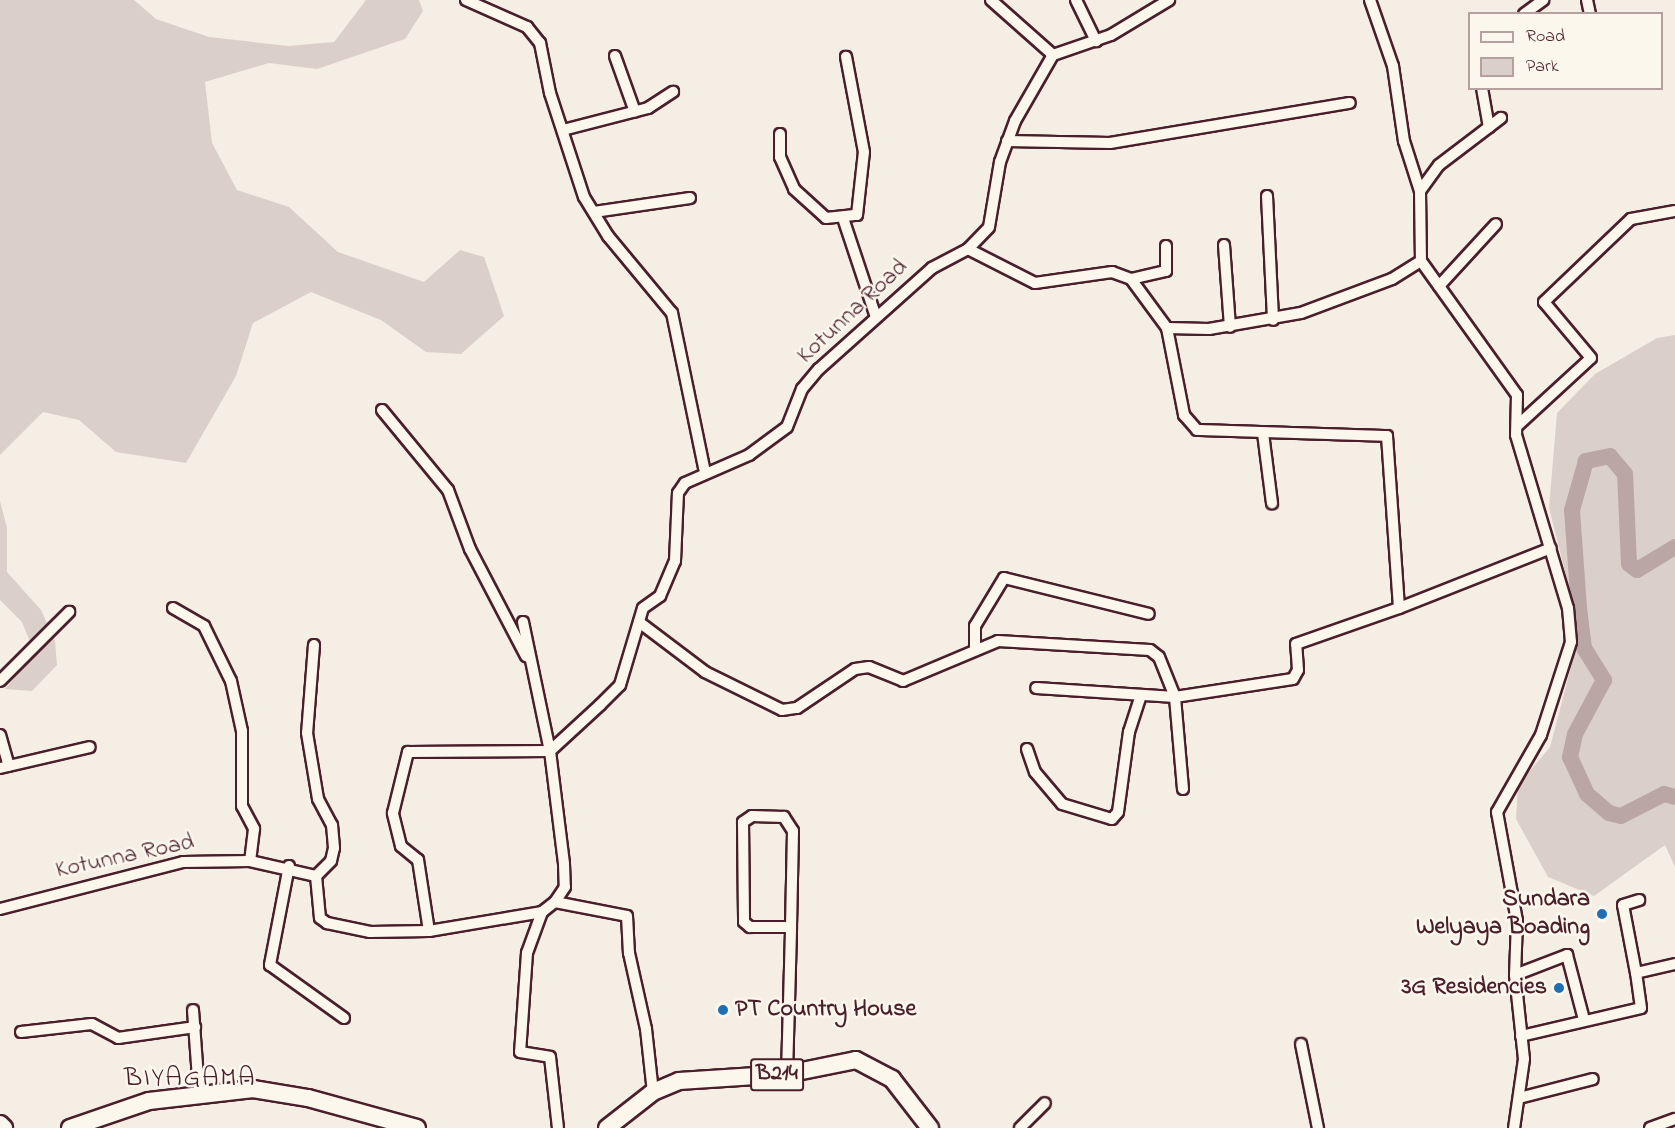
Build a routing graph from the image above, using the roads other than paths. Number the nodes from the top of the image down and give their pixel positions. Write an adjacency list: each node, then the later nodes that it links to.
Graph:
1 (466, 0): 16 (street)
2 (991, 0): 7 (street)
3 (1076, 0): 6 (street)
4 (1370, 0): 19 (street)
5 (1165, 1): 6 (street)
6 (1096, 41): 7 (street)
7 (1053, 55): 18 (street, Kotunna Road)
8 (615, 56): 13 (street)
9 (846, 57): 24 (street)
10 (1482, 90): 15 (street)
11 (673, 92): 13 (street)
12 (1350, 103): 18 (street)
13 (634, 112): 16 (street)
14 (1501, 118): 15 (street)
15 (1489, 127): 19 (street)
16 (563, 130): 23 (street)
17 (780, 134): 24 (street)
18 (1007, 141): 28 (street, Kotunna Road)
19 (1420, 191): 29 (street)
20 (1267, 196): 33 (street)
21 (690, 198): 23 (street)
22 (1675, 211): 37 (street)
23 (594, 212): 39 (street)
24 (844, 220): 32 (street)
25 (1496, 224): 31 (street)
26 (1224, 245): 34 (street)
27 (1166, 246): 30 (street)
28 (968, 249): 30 (street); 32 (street, Kotunna Road)
29 (1421, 261): 31 (street); 33 (street)
30 (1131, 279): 35 (street)
31 (1439, 286): 37 (street)
32 (876, 317): 39 (street, Kotunna Road)
33 (1273, 320): 34 (street)
34 (1230, 327): 35 (street)
35 (1167, 328): 38 (street)
36 (382, 410): 50 (street)
37 (1517, 426): 41 (street)
38 (1263, 433): 40 (street); 43 (street)
39 (705, 472): 47 (street, Kotunna Road)
40 (1272, 503)
41 (1551, 548): 43 (street); 72 (street)
42 (173, 608): 61 (street)
43 (1399, 608): 54 (street)
44 (69, 612): 51 (street)
45 (1149, 614): 49 (street)
46 (524, 622): 50 (street)
47 (639, 622): 49 (street); 58 (street, Kotunna Road)
48 (315, 645): 63 (street)
49 (975, 647): 54 (street)
50 (537, 680): 58 (street)
51 (0, 681)
52 (1036, 688): 53 (street)
53 (1141, 695): 54 (street); 57 (street)
54 (1175, 697): 60 (street)
55 (0, 735): 59 (street)
56 (90, 747): 59 (street)
57 (1027, 748)
58 (550, 751): 65 (street); 69 (street)
59 (5, 767)
60 (1183, 789)
61 (250, 861): 62 (street, Kotunna Road); 66 (street, Kotunna Road)
62 (289, 866): 63 (street, Kotunna Road); 74 (street)
63 (316, 876): 69 (street)
64 (1640, 900): 71 (street)
65 (555, 902): 67 (street); 83 (street)
66 (0, 909)
67 (542, 912): 69 (street); 91 (street)
68 (791, 927): 68 (street); 80 (street)
69 (429, 931)
70 (1675, 964): 71 (street)
71 (1636, 973): 75 (street)
72 (1515, 975): 75 (street); 78 (street)
73 (194, 1010): 76 (street)
74 (344, 1018)
75 (1584, 1020): 78 (street)
76 (195, 1027): 77 (street); 82 (street)
77 (21, 1032)
78 (1521, 1035): 84 (street)
79 (1301, 1044): 95 (street)
80 (787, 1074): 83 (main road, B214); 93 (main road, B214)
81 (1593, 1079): 84 (street)
82 (199, 1092): 89 (main road); 90 (main road)
83 (653, 1092): 92 (main road, B214)
84 (1519, 1098): 96 (street)
85 (1045, 1103): 94 (street)
86 (1675, 1119): 97 (street)
87 (0, 1124): 88 (main road)
88 (4, 1128)
89 (70, 1128)
90 (417, 1128)
91 (558, 1128)
92 (607, 1128)
93 (930, 1128)
94 (1020, 1128)
95 (1318, 1128)
96 (1514, 1128)
97 (1650, 1128)

